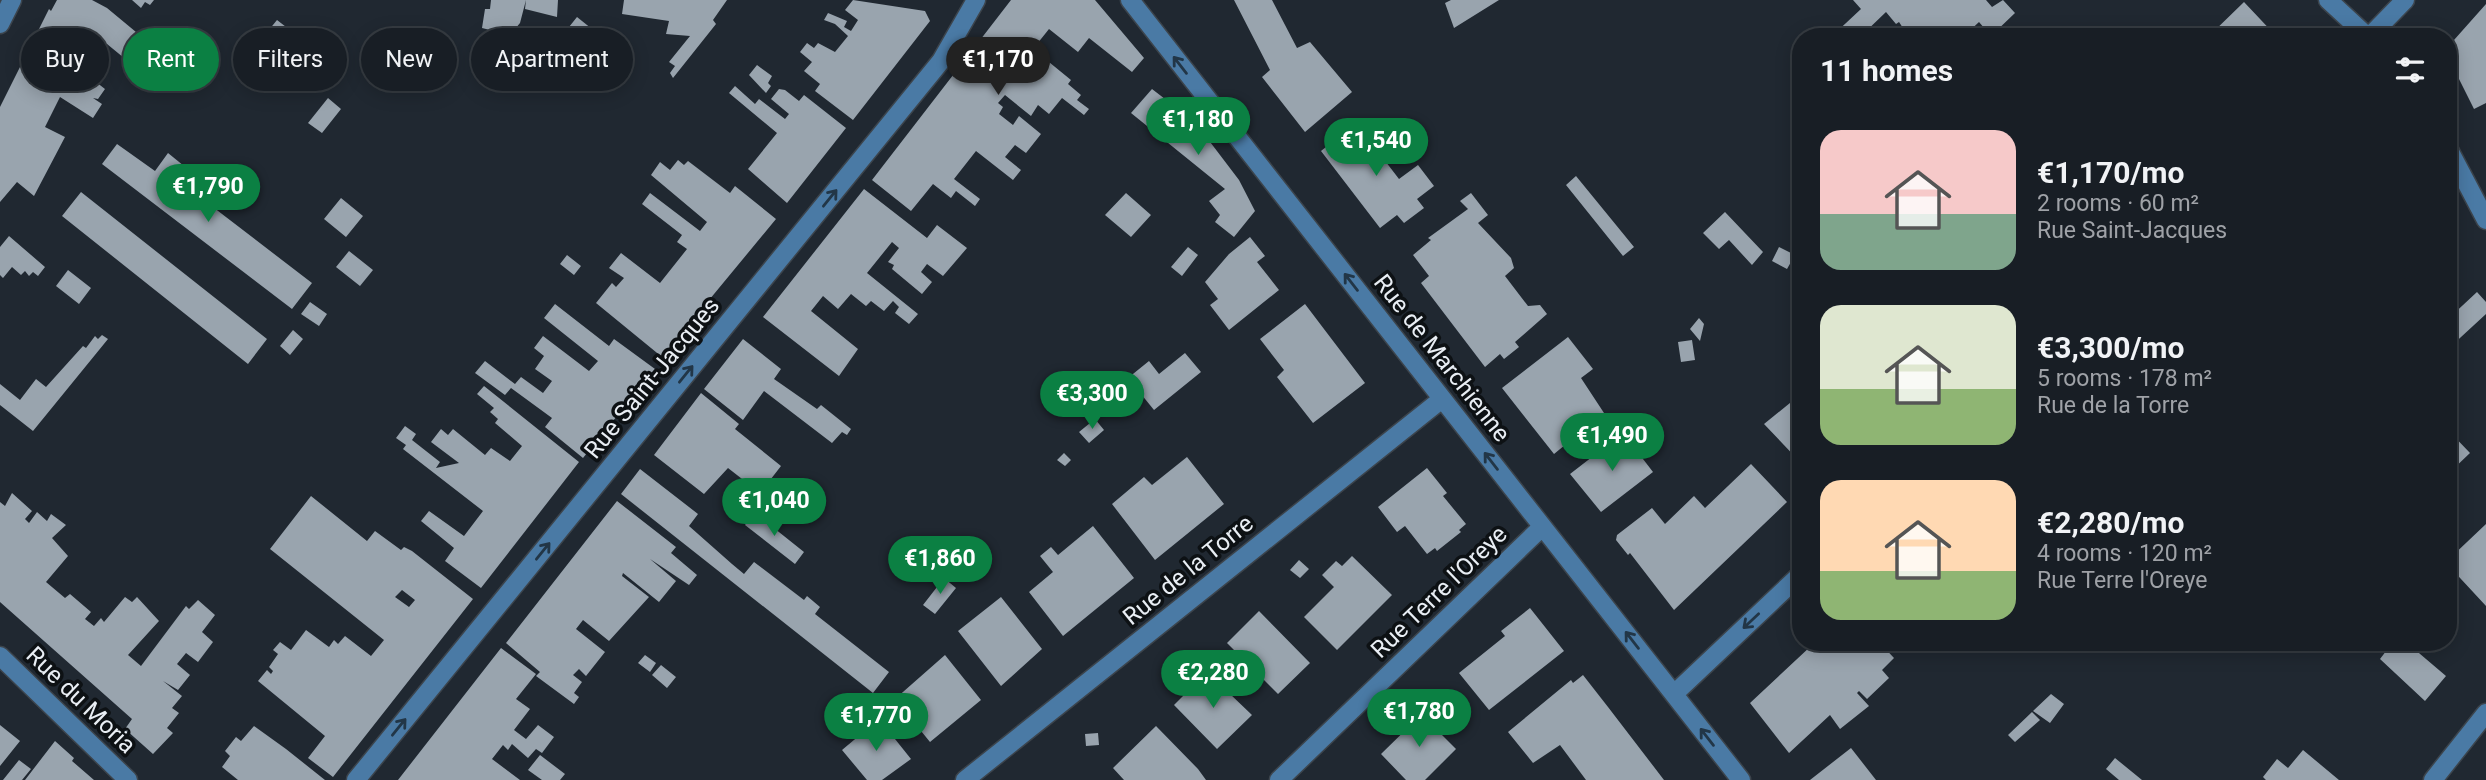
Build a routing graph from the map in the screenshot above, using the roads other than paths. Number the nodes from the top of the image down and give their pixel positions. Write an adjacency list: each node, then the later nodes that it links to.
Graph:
1 (12, 0): 6 (street)
2 (976, 0): 18 (street, Rue Saint-Jacques, one-way to 2)
3 (1130, 0): 11 (street, Rue de Marchienne, one-way to 3)
4 (2328, 0): 7 (street)
5 (2405, 0): 8 (street)
6 (0, 24)
7 (2359, 28)
8 (2378, 28)
9 (2457, 165): 10 (street)
10 (2486, 220)
11 (1442, 399): 12 (street, Rue de Marchienne, one-way to 11); 19 (street, Rue de la Torre)
12 (1542, 527): 15 (street, Rue de Marchienne, one-way to 12); 20 (street, Rue Terre l'Oreye)
13 (1792, 583): 15 (street, one-way to 15)
14 (0, 656): 17 (street, Rue du Moria)
15 (1674, 694): 21 (street, Rue de Marchienne, one-way to 15)
16 (2486, 713): 22 (street)
17 (128, 780)
18 (356, 780)
19 (965, 780)
20 (1279, 780)
21 (1741, 780)
22 (2433, 780)

